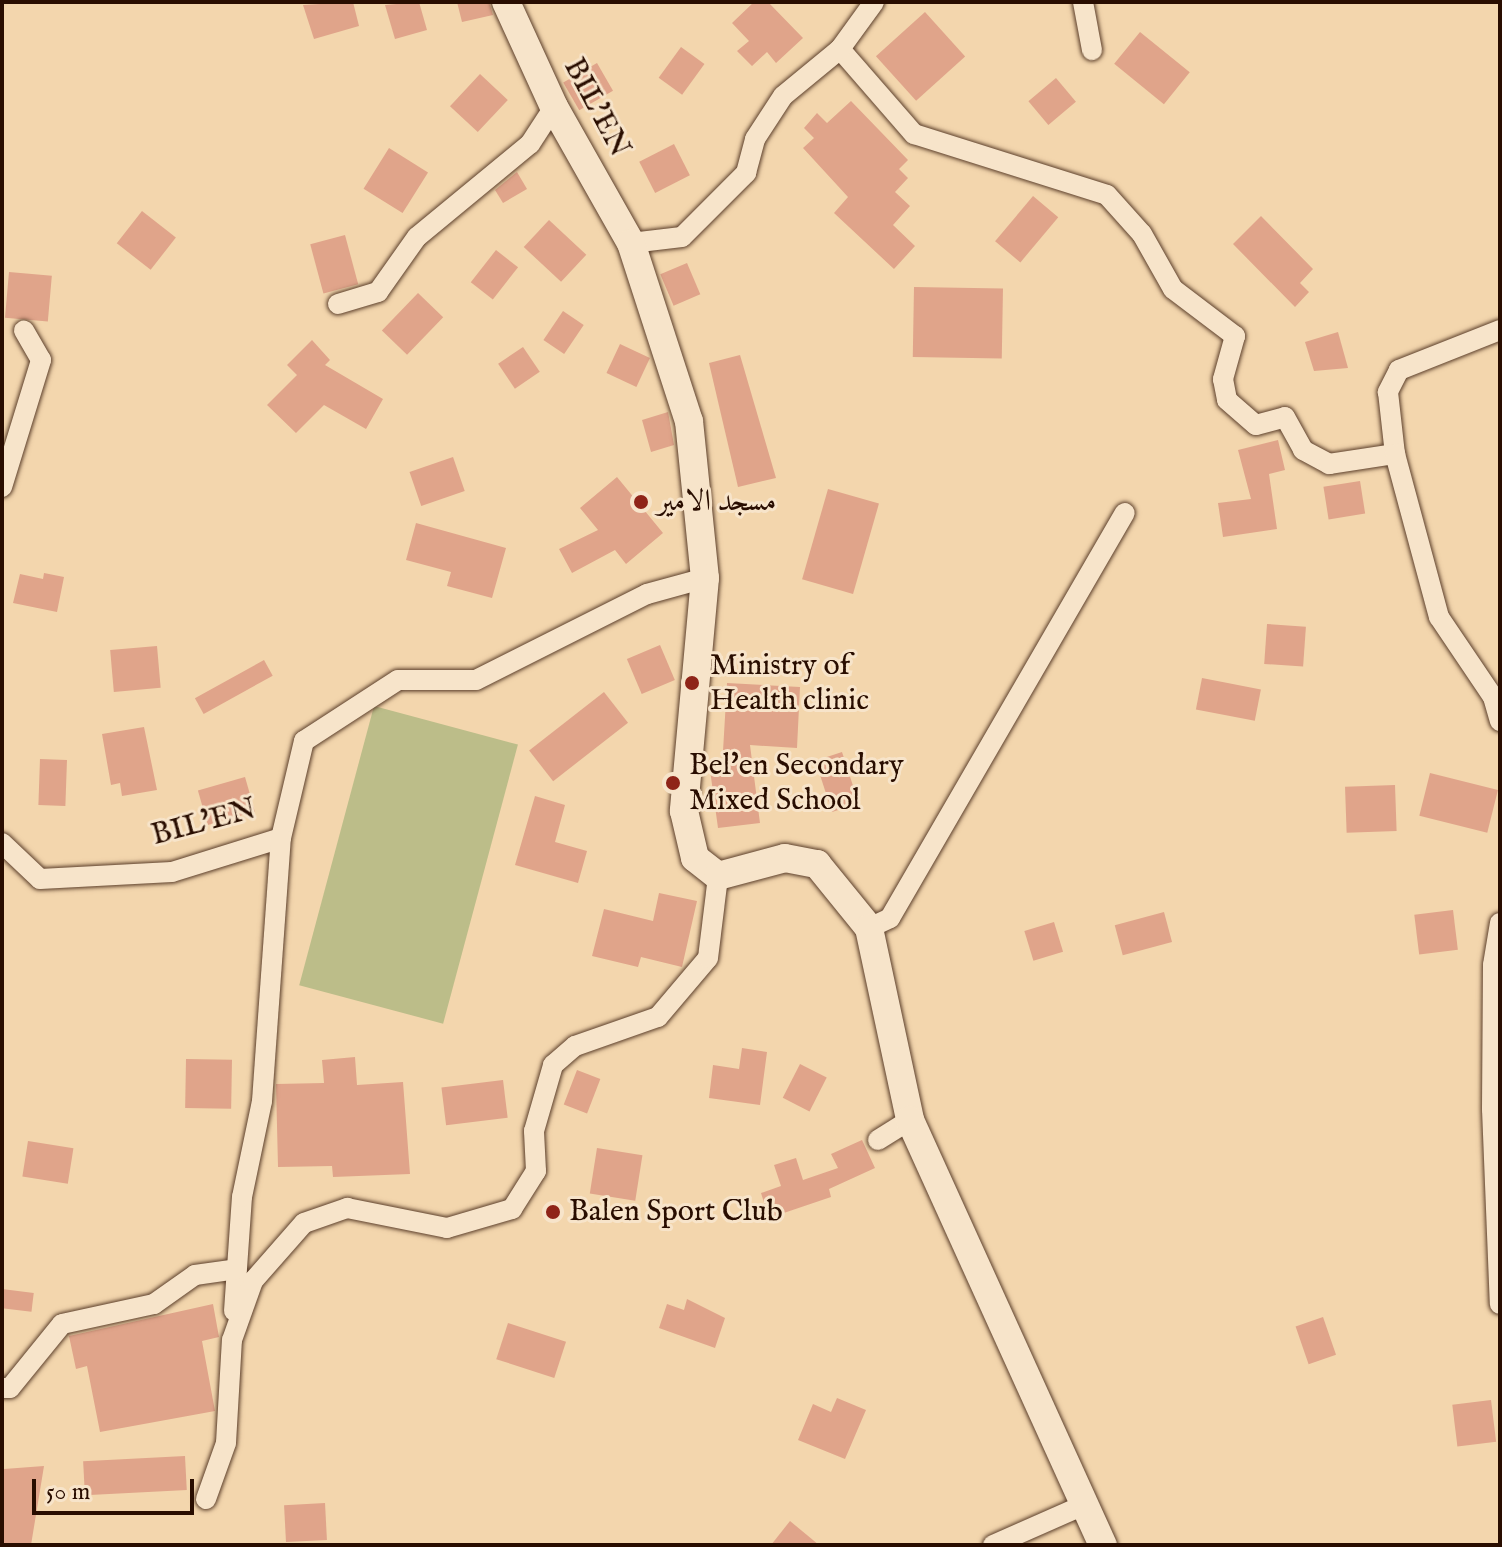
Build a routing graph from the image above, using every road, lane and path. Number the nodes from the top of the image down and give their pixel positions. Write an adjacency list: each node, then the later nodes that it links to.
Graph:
1 (506, 2): 6 (street, BIL'EN)
2 (874, 2): 4 (street)
3 (1083, 2): 5 (street)
4 (840, 49): 7 (street); 11 (street)
5 (1092, 50)
6 (554, 107): 7 (street, BIL'EN); 8 (street)
7 (631, 243): 14 (street, BIL'EN)
8 (338, 304)
9 (1500, 330): 11 (street)
10 (24, 331): 12 (street)
11 (1395, 454): 15 (street)
12 (2, 487)
13 (1125, 513): 20 (street)
14 (705, 578): 16 (street, BIL'EN); 18 (street, BIL'EN)
15 (1500, 721)
16 (281, 838): 17 (street, BIL'EN); 23 (street)
17 (2, 843)
18 (718, 876): 20 (street); 25 (street)
19 (1500, 923): 24 (street)
20 (869, 928): 21 (street)
21 (910, 1120): 22 (street); 28 (street)
22 (878, 1140)
23 (237, 1269): 25 (street); 26 (street)
24 (1500, 1304)
25 (232, 1340): 27 (street)
26 (2, 1388)
27 (206, 1499)
28 (1086, 1504): 29 (street); 30 (street)
29 (993, 1545)
30 (1103, 1545)

